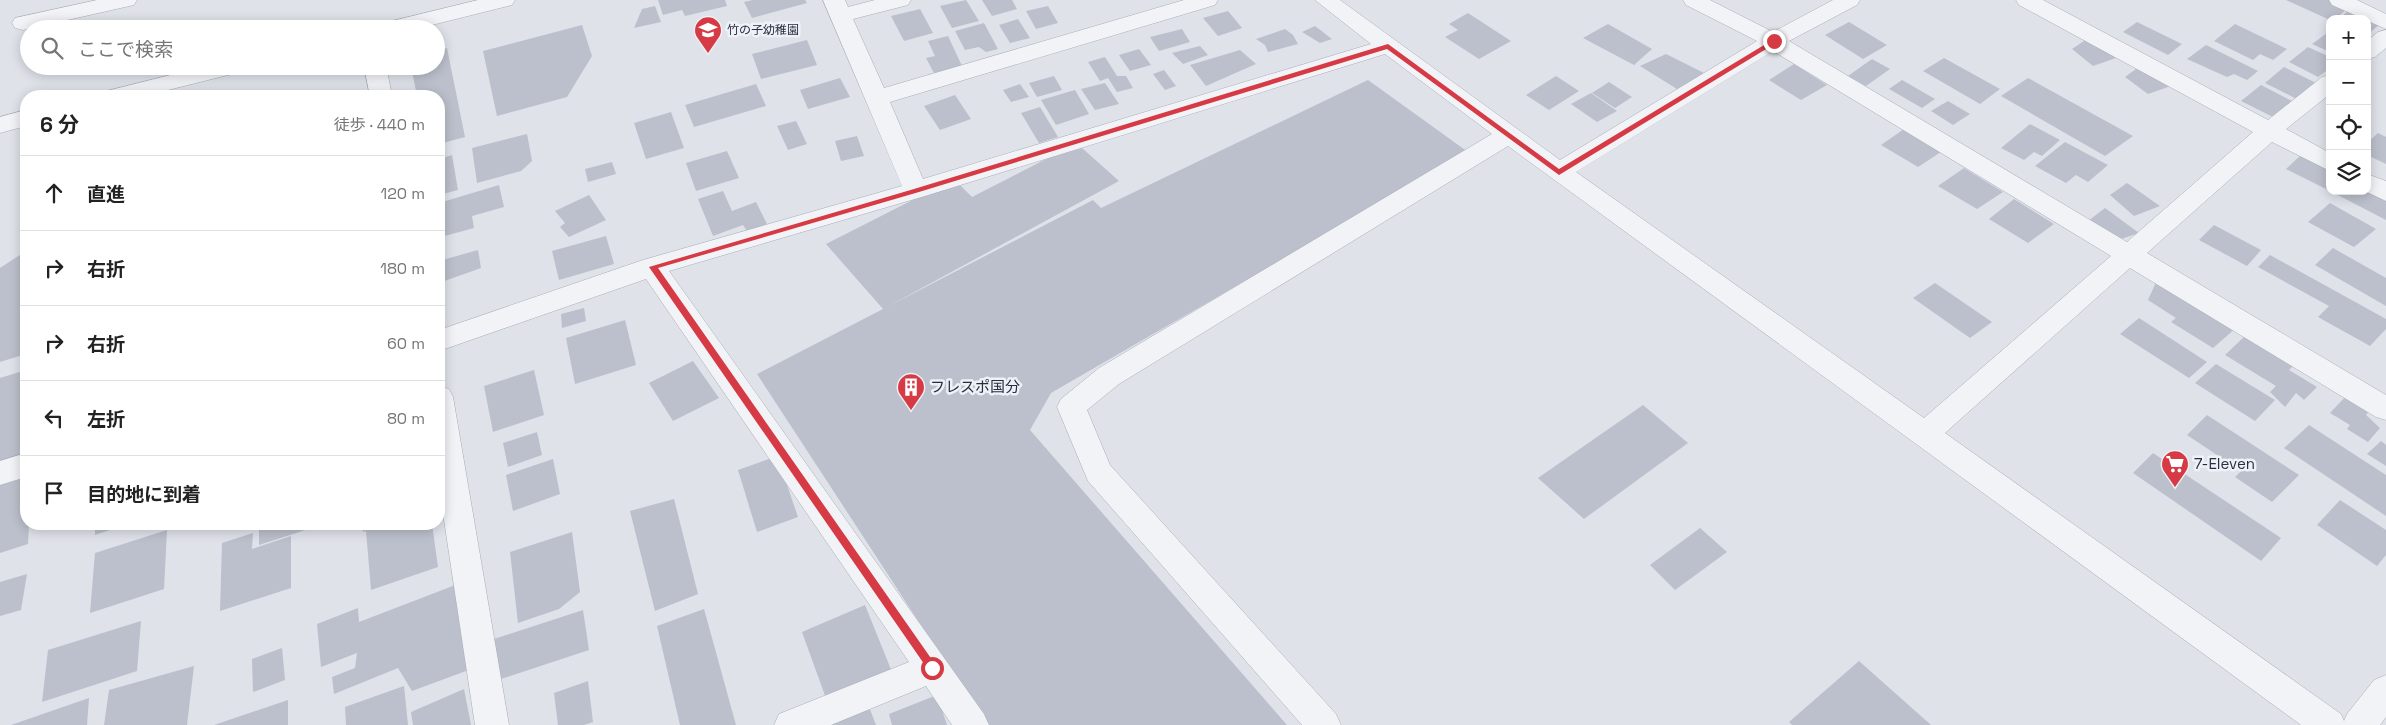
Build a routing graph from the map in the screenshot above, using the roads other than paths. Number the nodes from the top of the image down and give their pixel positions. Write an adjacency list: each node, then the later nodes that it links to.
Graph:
1 (126, 0): 11 (street)
2 (504, 0): 12 (street)
3 (900, 0): 10 (street)
4 (1207, 0): 23 (street)
5 (1326, 0): 16 (street)
6 (1694, 0): 15 (street)
7 (1849, 0): 15 (street)
8 (2027, 0): 26 (street)
9 (2340, 0): 13 (street)
10 (838, 8): 23 (street)
11 (36, 20)
12 (424, 20)
13 (2386, 22)
14 (2386, 37): 17 (street)
15 (1774, 41): 29 (street); 33 (street)
16 (1388, 46): 27 (street); 31 (street)
17 (2371, 49)
18 (200, 75): 21 (street)
19 (376, 75): 22 (street)
20 (2326, 85): 26 (street)
21 (139, 90)
22 (379, 90)
23 (877, 98): 31 (street)
24 (20, 120): 25 (street)
25 (0, 125)
26 (2269, 131): 28 (street); 33 (street)
27 (1509, 135): 29 (street); 46 (street)
28 (2326, 161)
29 (1559, 172): 38 (street)
30 (2371, 184): 32 (street)
31 (916, 190): 34 (street)
32 (2386, 192)
33 (2127, 255): 36 (street); 38 (street)
34 (652, 267): 35 (street); 41 (street)
35 (445, 339)
36 (2386, 410)
37 (445, 434): 43 (street)
38 (1924, 435): 47 (street)
39 (20, 467): 40 (street)
40 (0, 473)
41 (932, 668): 44 (street); 45 (street)
42 (2386, 690): 48 (street)
43 (492, 725)
44 (791, 725)
45 (972, 725)
46 (1324, 725)
47 (2329, 725)
48 (2360, 725)

